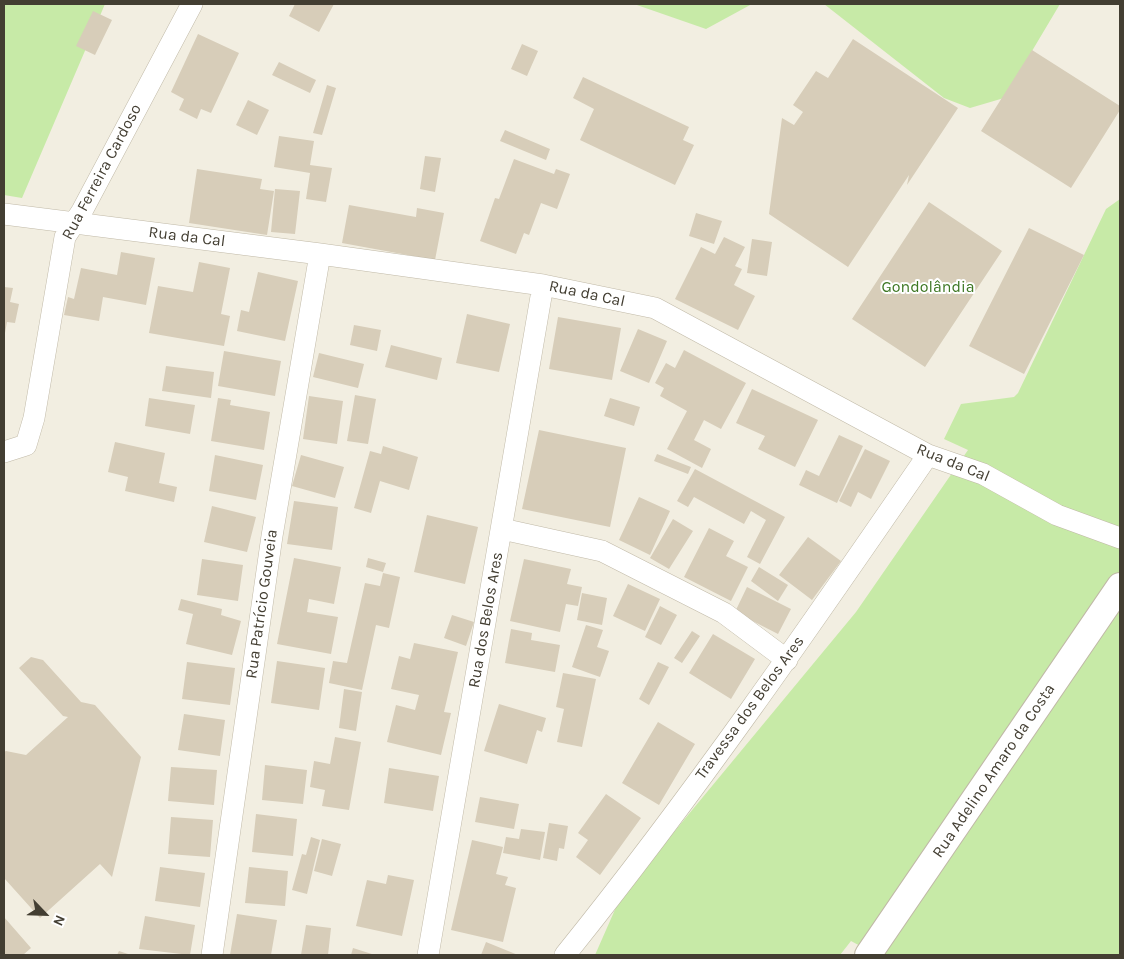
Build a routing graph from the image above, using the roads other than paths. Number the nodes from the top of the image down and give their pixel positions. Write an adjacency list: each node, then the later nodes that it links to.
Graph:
1 (192, 4): 3 (street, Rua Ferreira Cardoso)
2 (4, 214): 3 (street, Rua da Cal)
3 (74, 222): 4 (street, Rua da Cal); 6 (street, Rua Ferreira Cardoso)
4 (320, 254): 5 (street, Rua da Cal); 12 (street, Rua Patrício Gouveia)
5 (543, 285): 7 (street, Rua da Cal); 8 (street, Rua dos Belos Ares)
6 (4, 452)
7 (928, 456): 9 (street, Rua da Cal); 11 (street, Travessa dos Belos Ares)
8 (502, 529): 11 (street); 13 (street, Rua dos Belos Ares)
9 (1120, 538)
10 (1120, 586): 15 (street, Rua Adelino Amaro da Costa)
11 (787, 660): 14 (street, Travessa dos Belos Ares)
12 (212, 955)
13 (428, 955)
14 (565, 955)
15 (868, 955)

